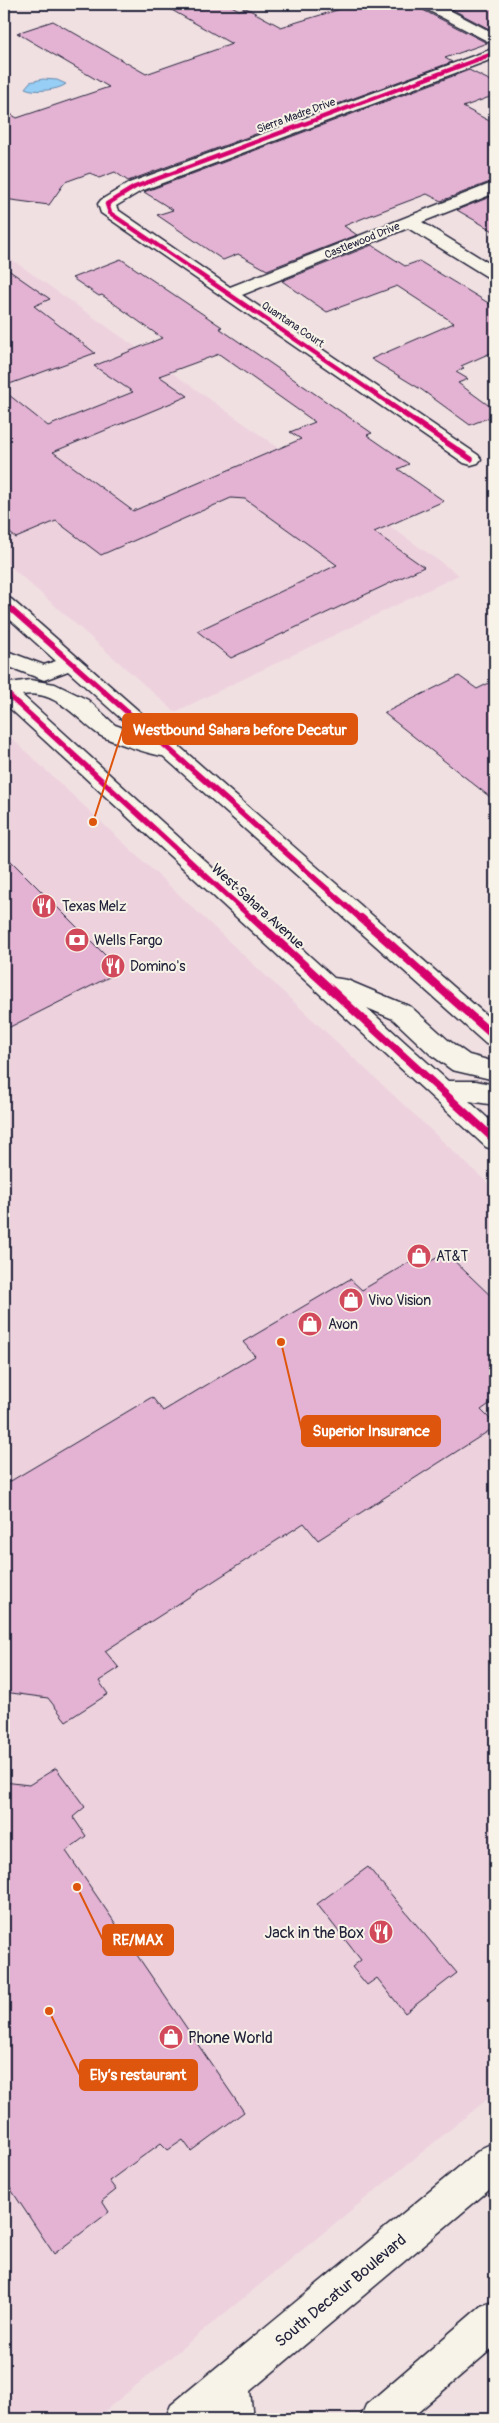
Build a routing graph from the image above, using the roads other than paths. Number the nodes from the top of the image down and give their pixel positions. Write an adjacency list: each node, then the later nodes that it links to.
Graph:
1 (427, 4): 2 (main road)
2 (495, 40)
3 (495, 52): 5 (main road, Sierra Madre Drive)
4 (495, 186): 6 (main road, Castlewood Drive)
5 (107, 204): 8 (main road, Quantana Court)
6 (408, 222): 7 (main road); 8 (main road, Castlewood Drive)
7 (495, 274)
8 (228, 294): 9 (main road, Quantana Court)
9 (471, 459)
10 (4, 603): 12 (main road)
11 (4, 657): 12 (main road)
12 (72, 662): 14 (main road)
13 (5, 692): 14 (main road); 15 (main road, West Sahara Avenue)
14 (173, 753): 16 (main road)
15 (322, 980): 17 (main road); 18 (main road, West Sahara Avenue)
16 (495, 1037)
17 (495, 1071)
18 (442, 1091): 19 (main road); 20 (main road, West Sahara Avenue)
19 (495, 1095)
20 (495, 1140)
21 (495, 2161): 23 (main road, South Decatur Boulevard)
22 (495, 2320): 25 (main road)
23 (231, 2401): 24 (main road, South Decatur Boulevard)
24 (185, 2419)
25 (380, 2419)

